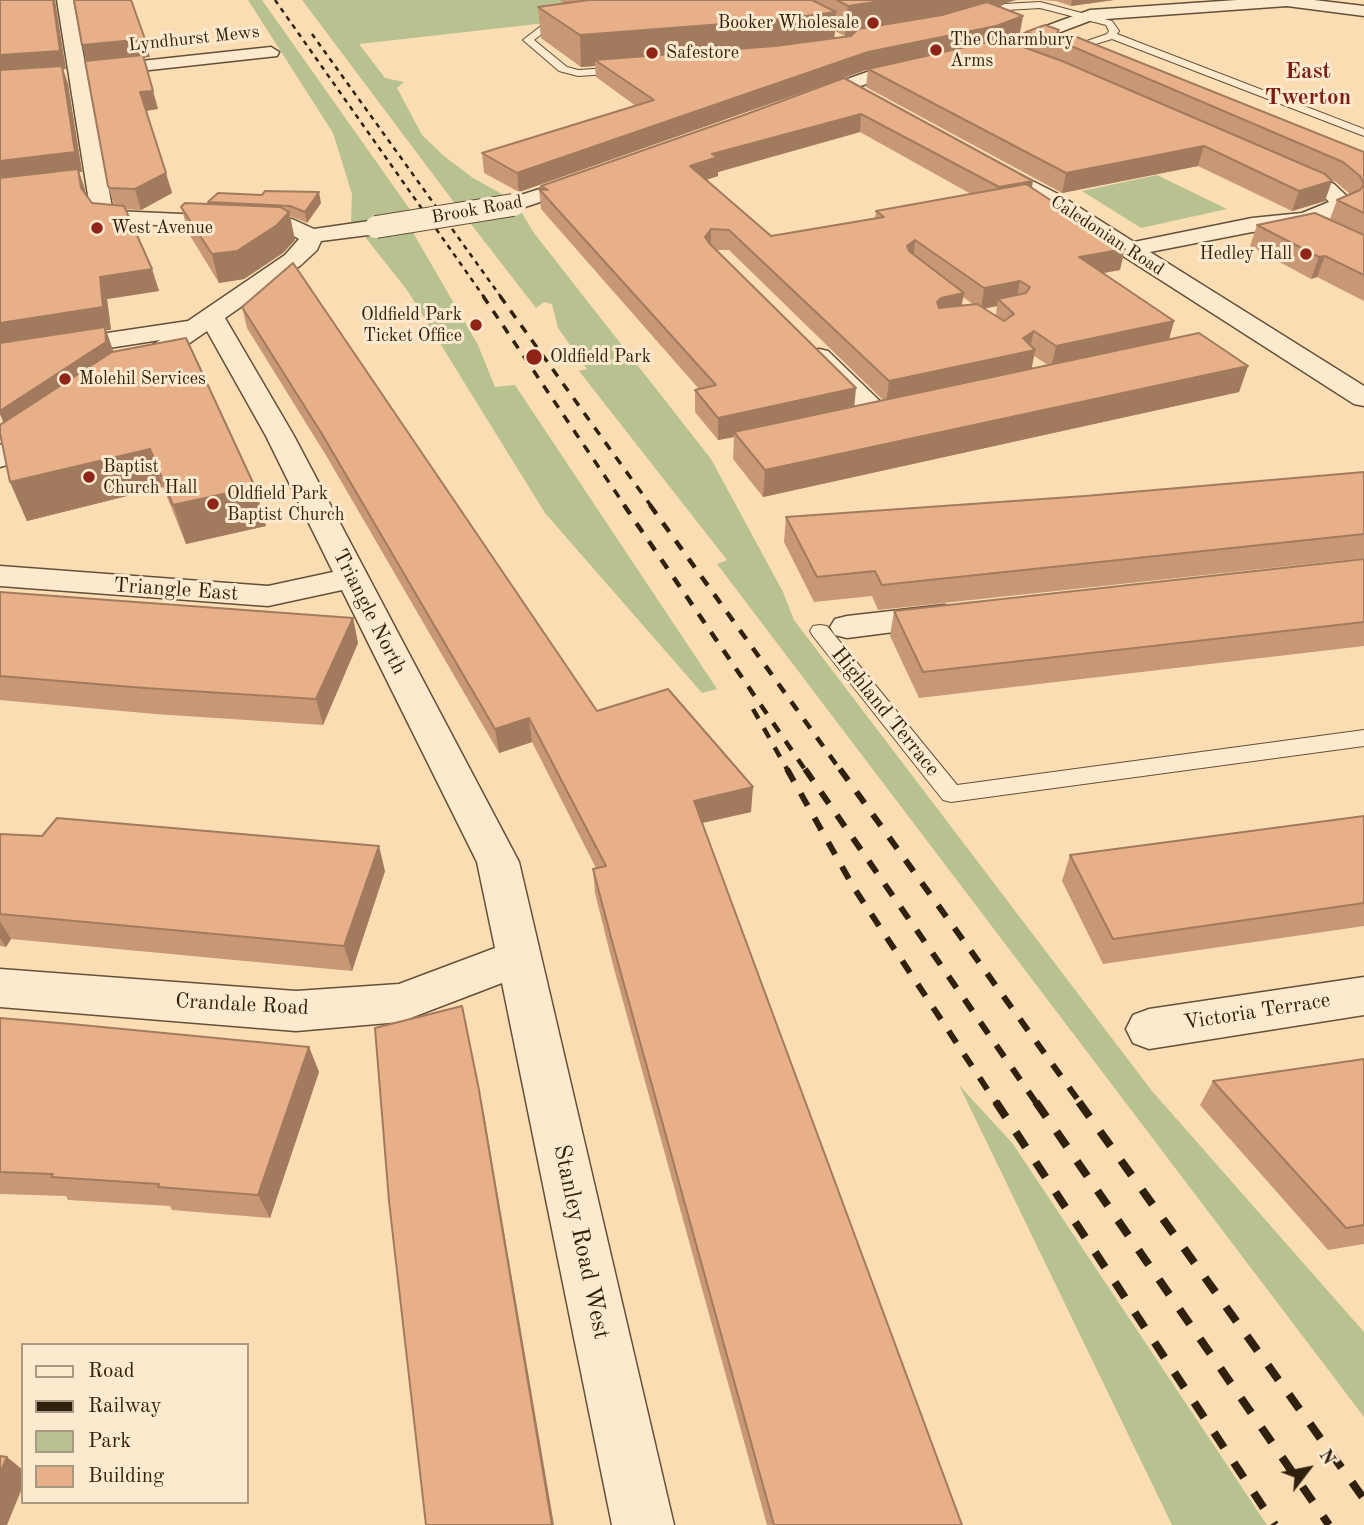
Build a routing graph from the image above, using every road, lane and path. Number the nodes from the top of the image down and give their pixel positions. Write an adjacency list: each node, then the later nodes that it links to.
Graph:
1 (65, 0): 13 (street)
2 (1294, 1): 3 (street); 4 (street)
3 (1364, 11)
4 (1085, 16): 5 (lane); 7 (lane); 8 (street)
5 (966, 20)
6 (550, 27): 12 (lane)
7 (1111, 35): 10 (lane); 17 (lane)
8 (999, 49): 11 (street); 14 (street)
9 (271, 52): 13 (street, Lyndhurst Mews)
10 (1059, 52)
11 (1033, 60)
12 (639, 69)
13 (75, 75): 23 (street)
14 (844, 85): 15 (street); 16 (street)
15 (870, 98)
16 (784, 108)
17 (1364, 133)
18 (978, 158): 24 (street, Caledonian Road)
19 (1265, 160): 21 (street)
20 (610, 172): 23 (street, Brook Road, bridge)
21 (1303, 220): 22 (street); 24 (street)
22 (1327, 232)
23 (311, 236): 25 (street)
24 (1128, 250): 26 (street, Caledonian Road)
25 (205, 322): 29 (street); 30 (street); 38 (street, Triangle North)
26 (1261, 333): 28 (street); 31 (street, Caledonian Road)
27 (798, 336): 34 (street)
28 (1222, 341)
29 (0, 356)
30 (117, 381)
31 (1364, 398)
32 (904, 409): 34 (street)
33 (70, 412): 36 (street)
34 (877, 414): 35 (street)
35 (850, 421)
36 (0, 458)
37 (0, 576): 38 (street, Triangle East)
38 (351, 577): 42 (street, Triangle North)
39 (969, 614): 40 (street)
40 (833, 629): 41 (lane, Highland Terrace)
41 (1364, 738)
42 (518, 958): 43 (street, Crandale Road); 46 (street, Stanley Road West)
43 (0, 988)
44 (1364, 996): 45 (street, Victoria Terrace)
45 (1149, 1029)
46 (643, 1525)

